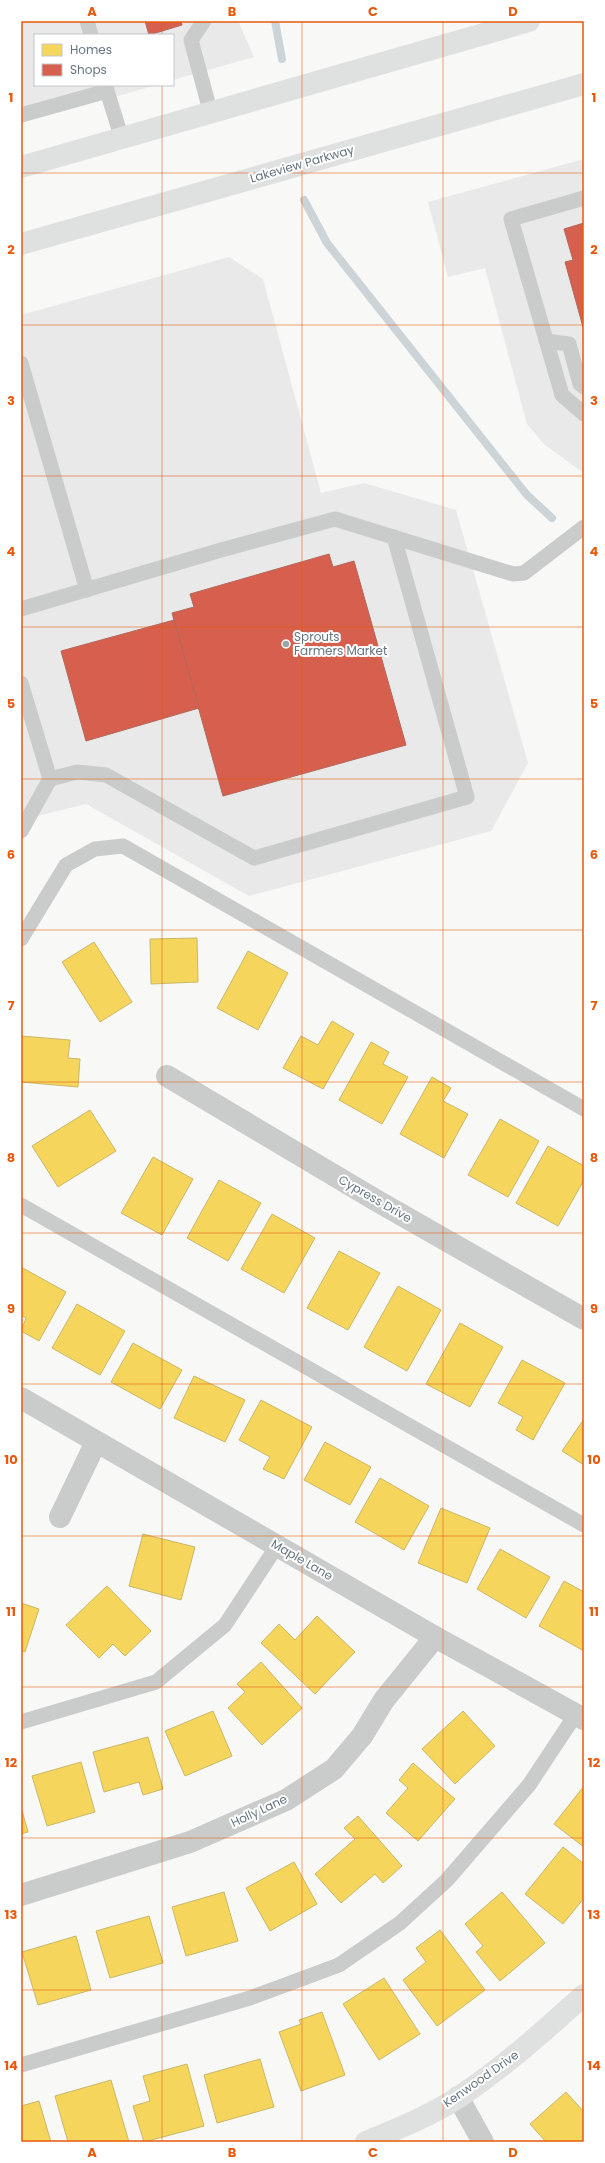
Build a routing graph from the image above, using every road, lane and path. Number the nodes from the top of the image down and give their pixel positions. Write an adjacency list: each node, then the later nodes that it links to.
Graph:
1 (87, 21): 4 (lane)
2 (204, 21): 7 (lane)
3 (529, 21): 7 (main road)
4 (91, 34)
5 (584, 84): 12 (main road, Lakeview Parkway)
6 (107, 88): 8 (lane); 9 (lane)
7 (210, 114): 9 (main road)
8 (21, 115)
9 (122, 139): 10 (main road)
10 (21, 167)
11 (584, 198): 13 (lane)
12 (21, 244)
13 (546, 341): 15 (lane); 16 (lane)
14 (21, 363): 19 (lane)
15 (584, 387)
16 (584, 414)
17 (584, 528): 18 (lane)
18 (394, 537): 19 (lane); 22 (lane)
19 (87, 590): 20 (lane)
20 (21, 609)
21 (21, 683): 22 (lane)
22 (50, 779): 23 (lane)
23 (21, 831)
24 (21, 939): 26 (lane)
25 (167, 1076): 28 (street, Cypress Drive)
26 (584, 1109)
27 (21, 1205): 32 (lane)
28 (584, 1319)
29 (21, 1398): 30 (street, Maple Lane)
30 (96, 1442): 31 (street); 33 (street, Maple Lane)
31 (60, 1517)
32 (584, 1525)
33 (277, 1546): 34 (street, Maple Lane); 36 (lane)
34 (435, 1637): 35 (street, Maple Lane); 37 (street, Holly Lane)
35 (580, 1717): 39 (lane)
36 (21, 1722)
37 (21, 1895)
38 (584, 1995): 40 (main road, Kenwood Drive)
39 (21, 2065)
40 (458, 2097): 41 (main road, Kenwood Drive); 42 (street)
41 (366, 2142)
42 (483, 2142)

